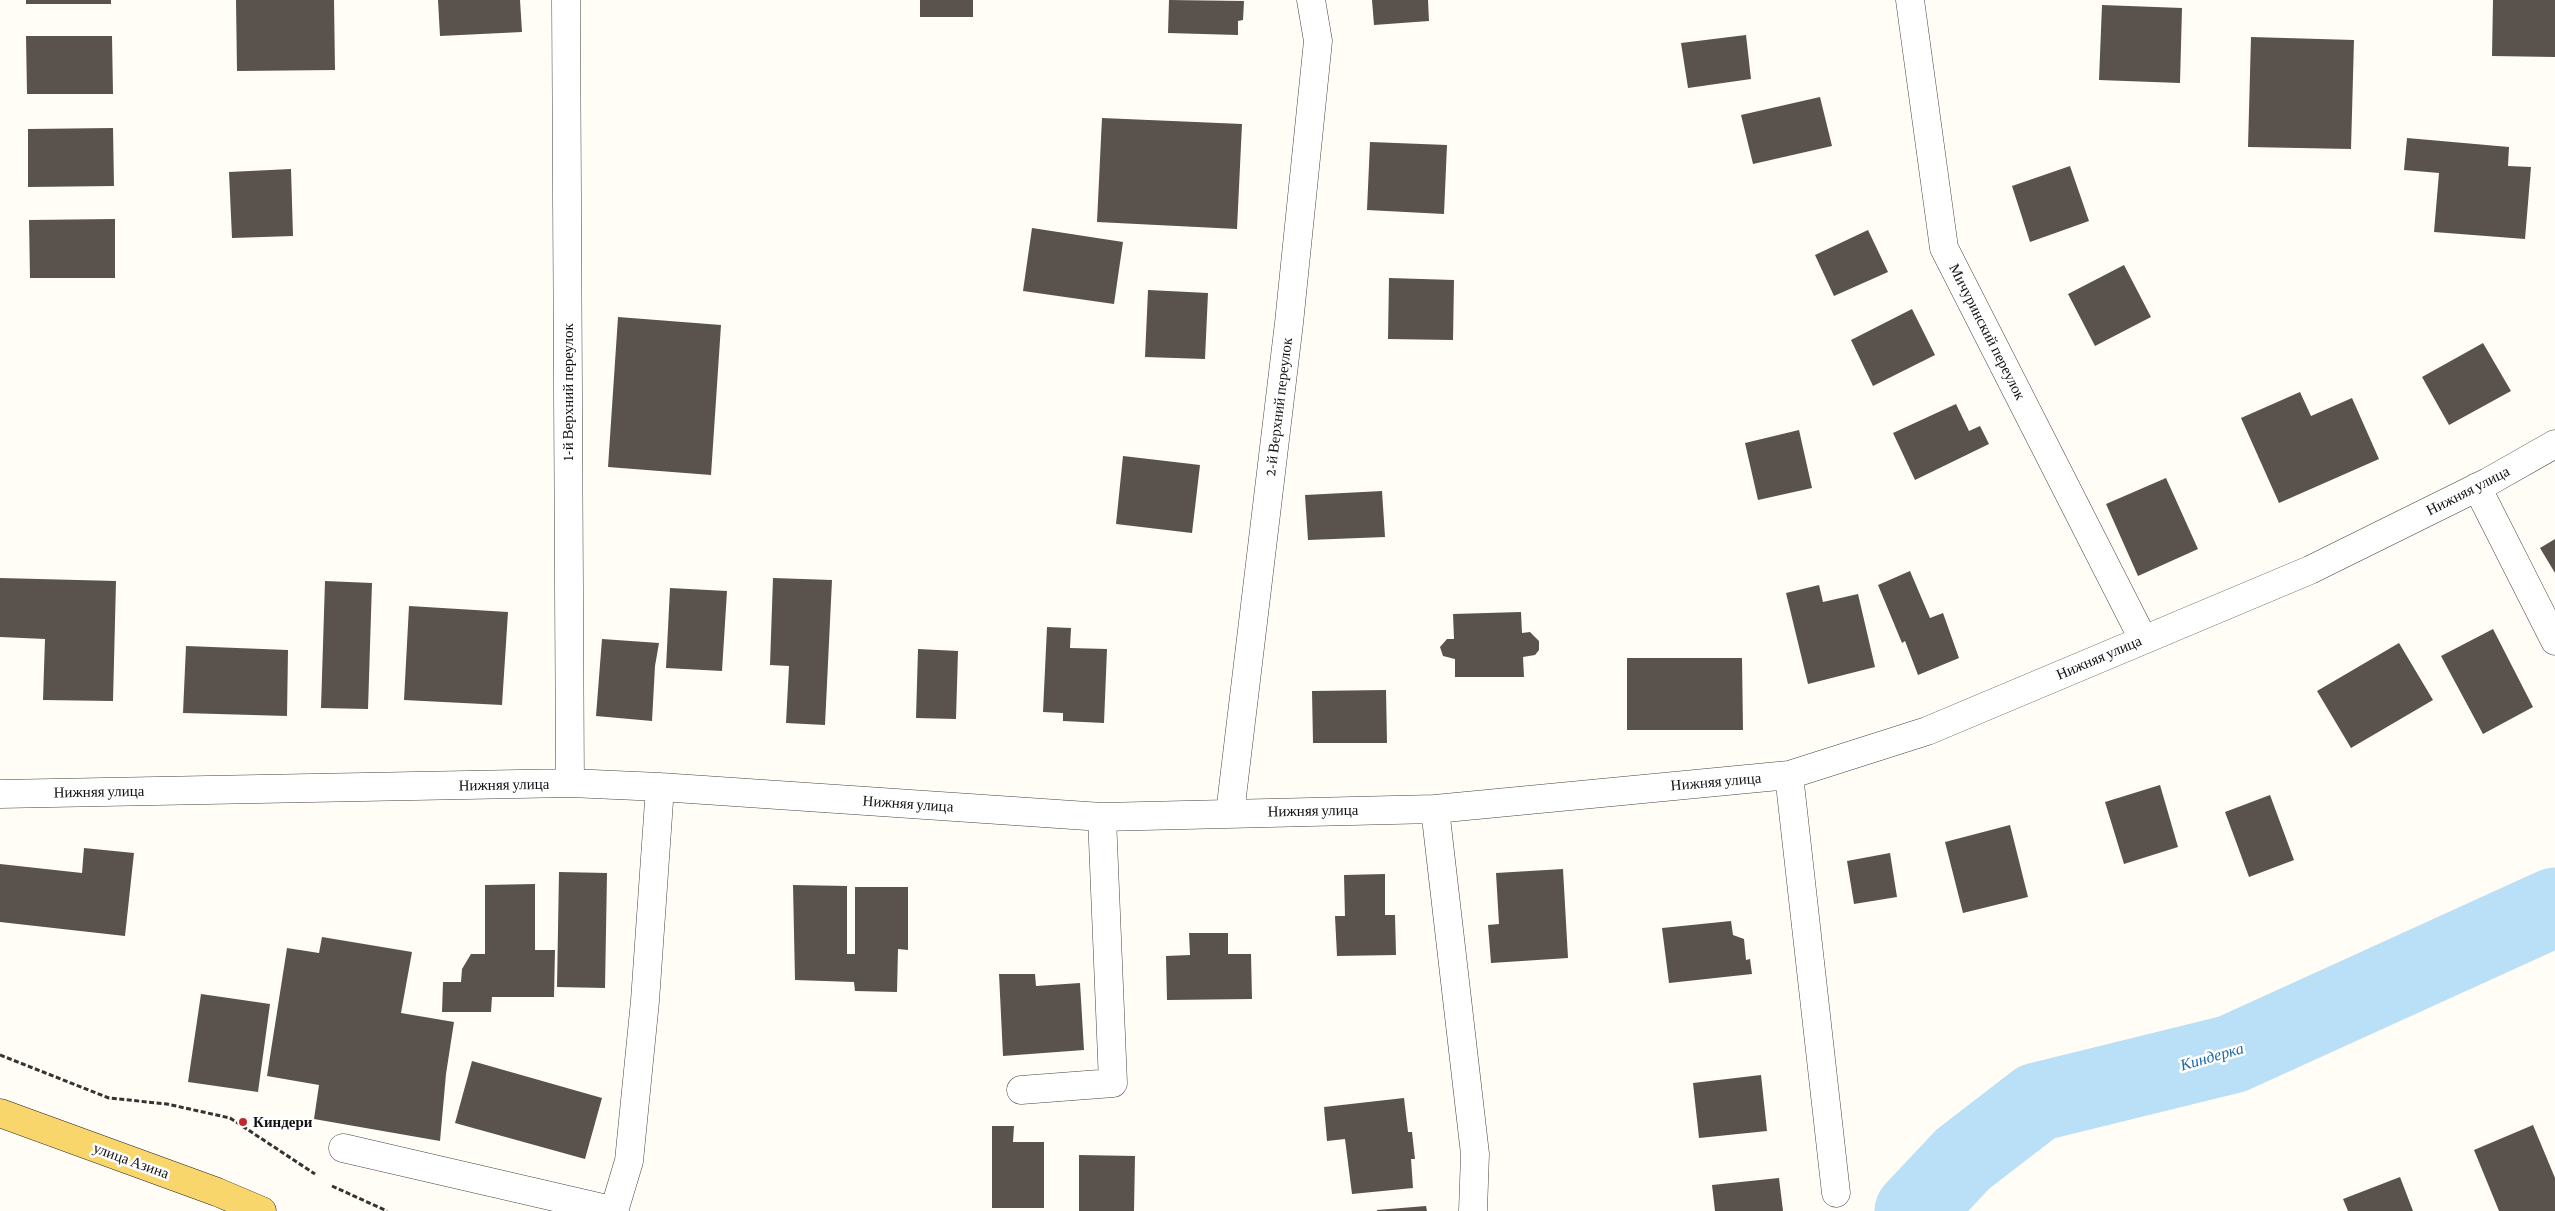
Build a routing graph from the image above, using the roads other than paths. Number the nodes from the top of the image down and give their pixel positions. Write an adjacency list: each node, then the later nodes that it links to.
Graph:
1 (566, 0): 9 (street, 1-й Верхний переулок)
2 (1311, 0): 13 (street, 2-й Верхний переулок)
3 (1910, 0): 6 (street, Мичуринский переулок)
4 (2555, 444): 5 (street, Нижняя улица)
5 (2477, 487): 6 (street, Нижняя улица); 7 (street)
6 (2143, 639): 8 (street, Нижняя улица)
7 (2555, 640)
8 (1789, 775): 12 (street, Нижняя улица); 18 (street)
9 (570, 783): 10 (street, Нижняя улица); 11 (street, Нижняя улица)
10 (660, 787): 14 (street, Нижняя улица); 20 (street)
11 (0, 794)
12 (1435, 809): 13 (street, Нижняя улица); 21 (street)
13 (1230, 813): 14 (street, Нижняя улица)
14 (1102, 817): 15 (street)
15 (1020, 1090)
16 (0, 1113): 19 (main road, улица Азина)
17 (343, 1148): 20 (street)
18 (1836, 1193)
19 (262, 1211)
20 (614, 1211)
21 (1473, 1211)

